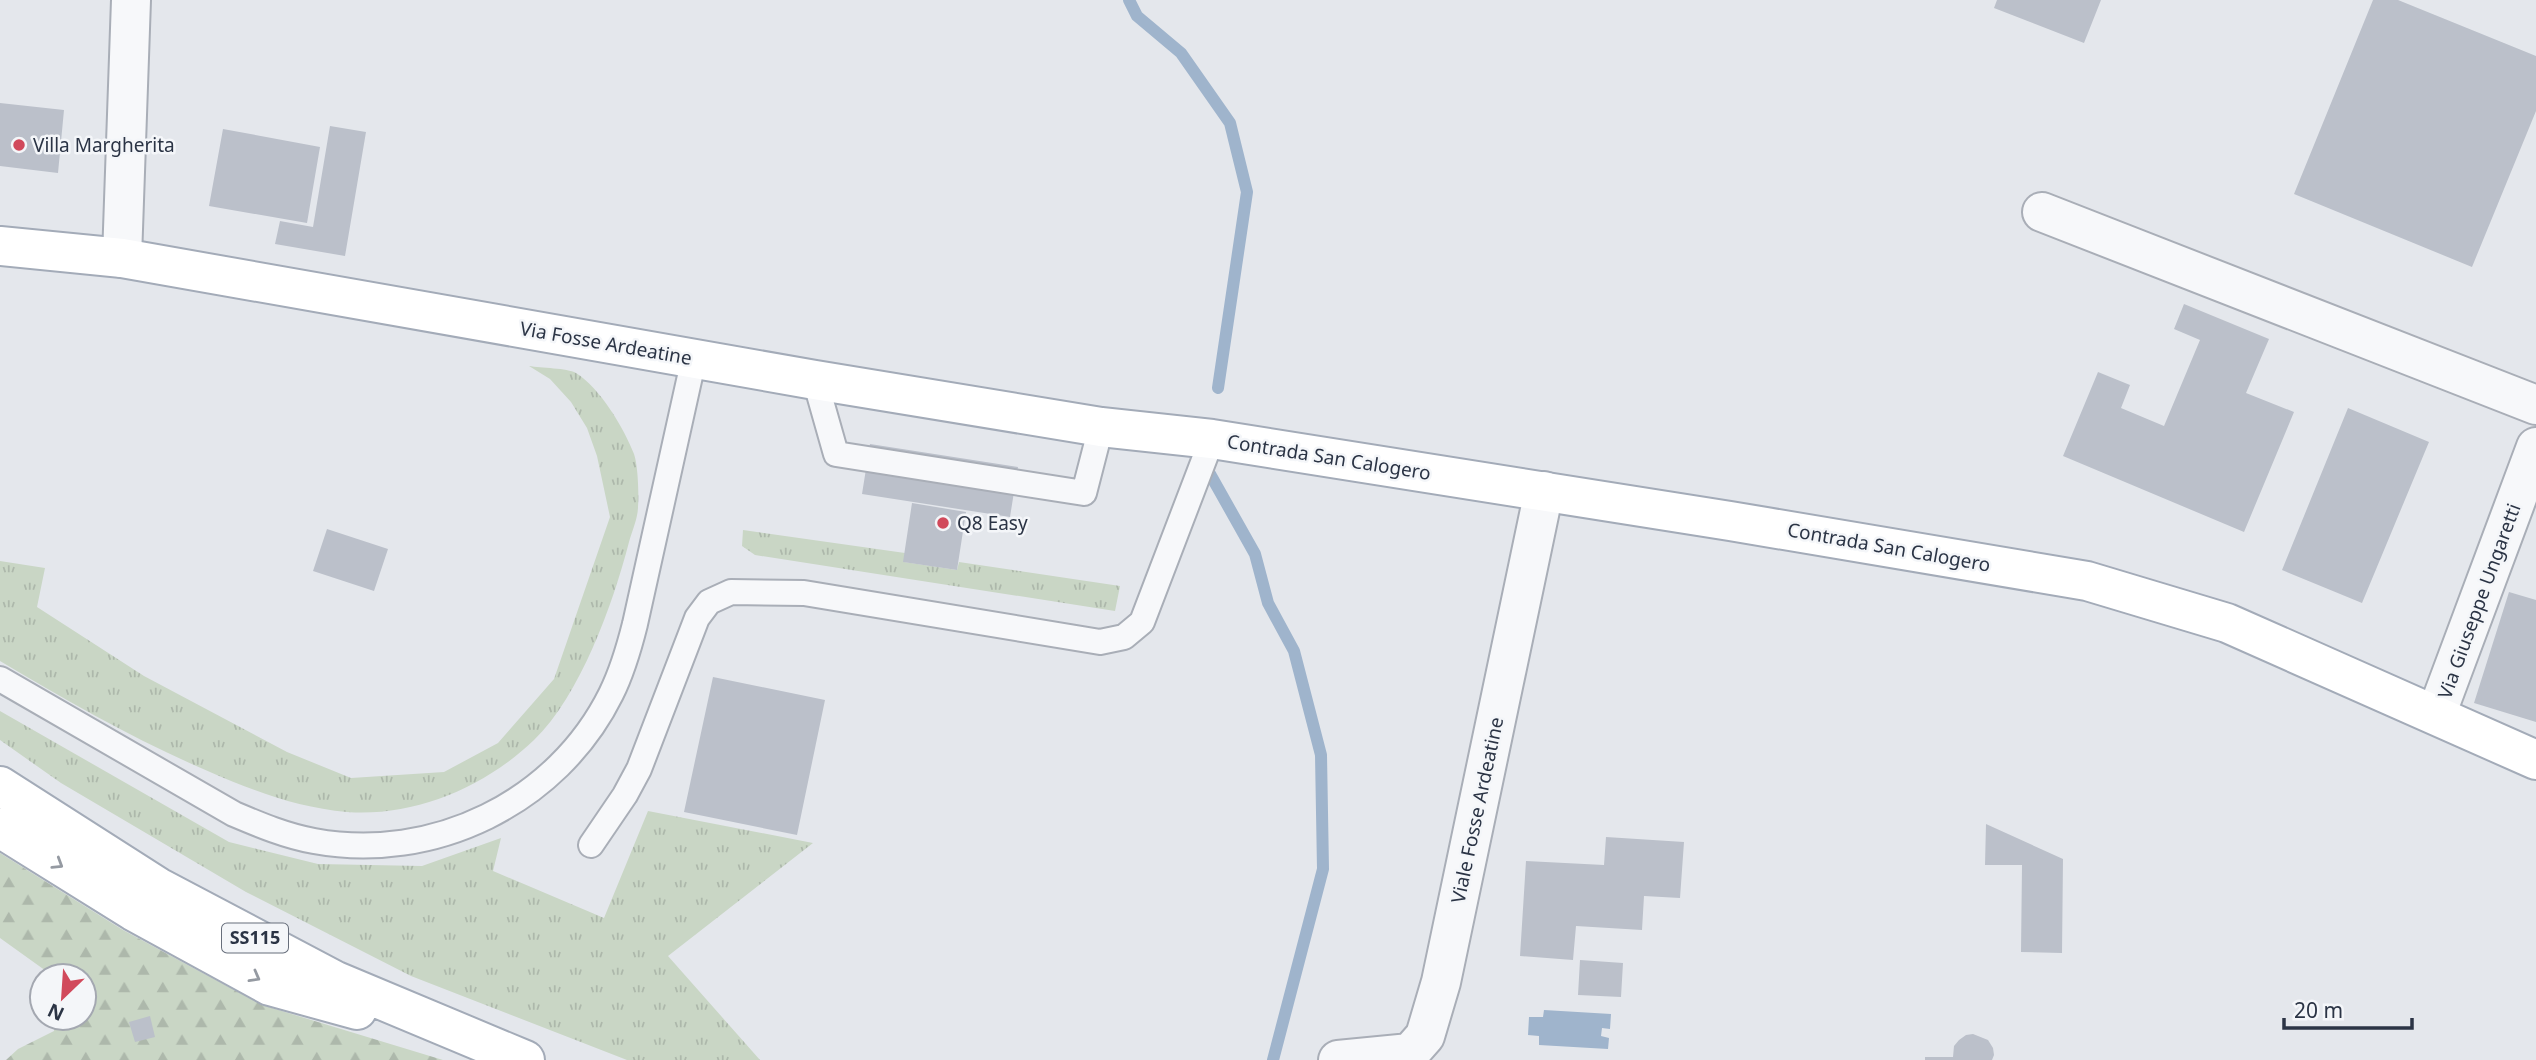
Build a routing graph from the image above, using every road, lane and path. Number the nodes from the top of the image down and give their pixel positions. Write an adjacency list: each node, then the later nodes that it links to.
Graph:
1 (131, 0): 4 (street)
2 (2042, 212): 7 (street)
3 (0, 246): 4 (main road, Via Fosse Ardeatine)
4 (122, 258): 5 (main road, Via Fosse Ardeatine)
5 (694, 358): 6 (main road, Via Fosse Ardeatine); 12 (lane)
6 (815, 380): 8 (main road, Via Fosse Ardeatine); 8 (lane)
7 (2536, 405)
8 (1101, 427): 9 (main road, Via Fosse Ardeatine)
9 (1212, 439): 11 (main road, Contrada San Calogero); 17 (lane)
10 (2536, 447): 13 (street, Via Giuseppe Ungaretti)
11 (1544, 491): 13 (main road, Contrada San Calogero); 19 (street, Viale Fosse Ardeatine)
12 (0, 679)
13 (2436, 716): 14 (main road, Contrada San Calogero)
14 (2536, 760)
15 (0, 786): 18 (main road, SS115)
16 (0, 828): 18 (main road, one-way to 18)
17 (591, 845)
18 (513, 1056)
19 (1338, 1060)

